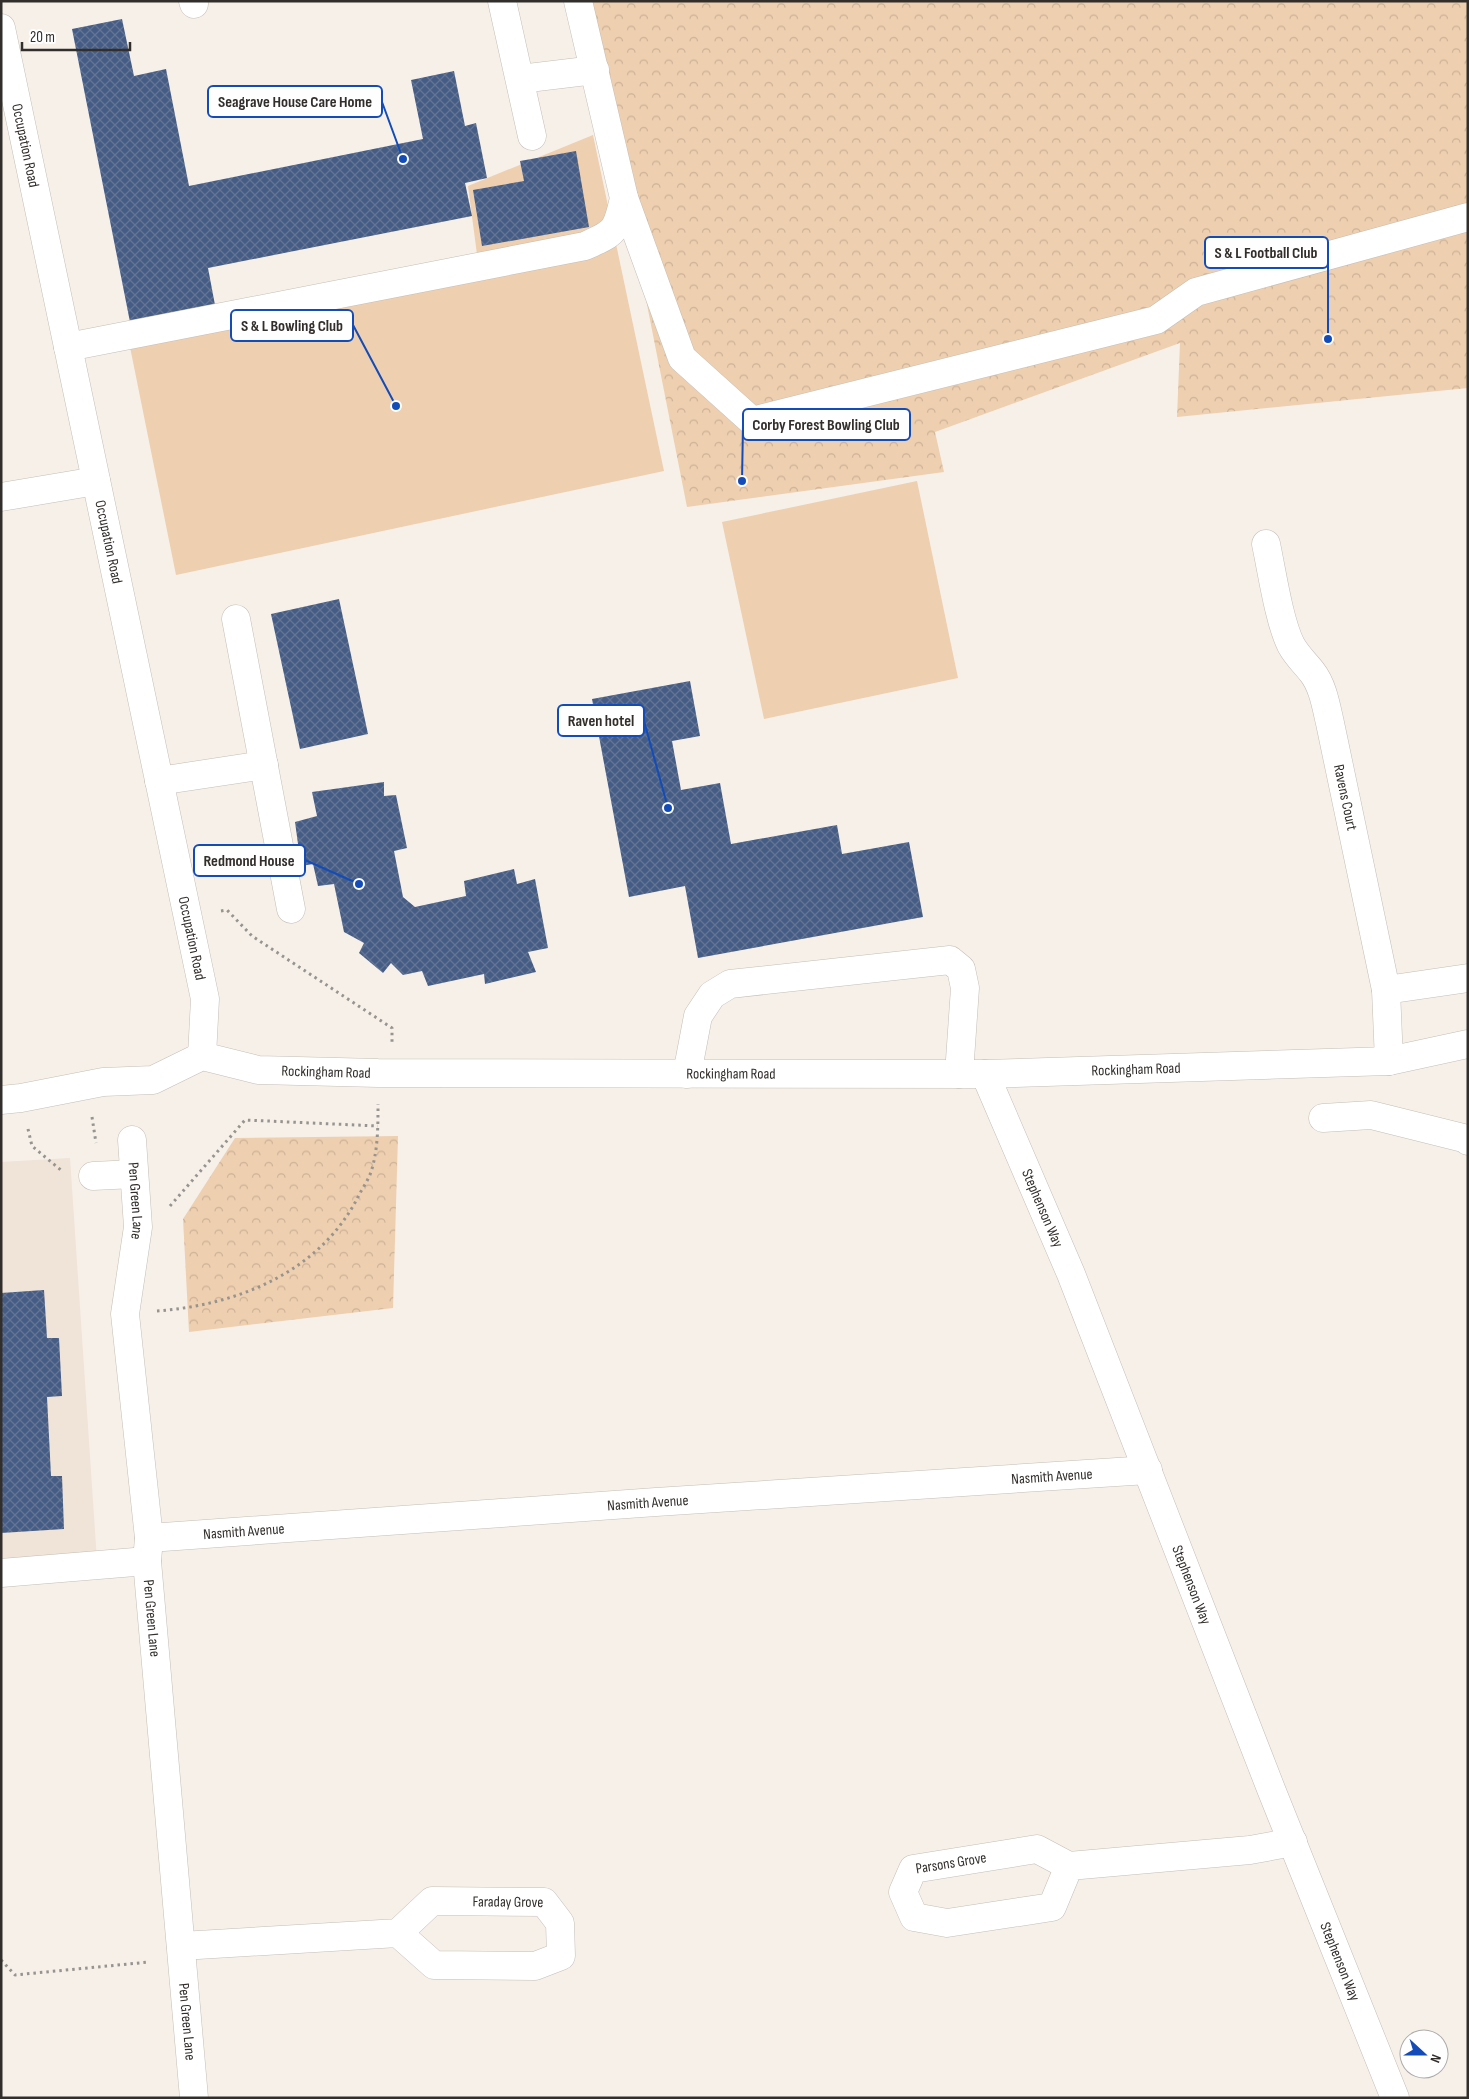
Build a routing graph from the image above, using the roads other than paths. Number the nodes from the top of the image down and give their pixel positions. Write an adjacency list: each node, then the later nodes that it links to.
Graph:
1 (502, 1): 5 (street)
2 (578, 1): 4 (street)
3 (1, 28): 9 (street, Occupation Road)
4 (595, 70): 5 (street); 7 (street)
5 (520, 80): 6 (street)
6 (532, 136)
7 (624, 198): 8 (street); 9 (street)
8 (1468, 217)
9 (68, 347): 10 (street, Occupation Road)
10 (96, 481): 11 (street); 15 (street, Occupation Road)
11 (1, 497)
12 (1266, 544): 18 (street, Ravens Court)
13 (236, 620): 14 (street)
14 (264, 765): 15 (street); 16 (street)
15 (159, 781): 20 (street, Occupation Road)
16 (291, 909)
17 (1468, 978): 18 (street)
18 (1386, 990): 21 (street, Ravens Court)
19 (1468, 1044): 21 (street, Rockingham Road)
20 (202, 1056): 22 (street, Rockingham Road); 24 (street)
21 (1389, 1061): 23 (street, Rockingham Road)
22 (687, 1074): 23 (street, Rockingham Road); 23 (street)
23 (972, 1074): 30 (street, Stephenson Way)
24 (1, 1100)
25 (1323, 1118): 27 (street)
26 (132, 1140): 28 (street, Pen Green Lane)
27 (1468, 1142)
28 (134, 1174): 29 (street); 31 (street, Pen Green Lane)
29 (97, 1176)
30 (1148, 1470): 31 (street, Nasmith Avenue); 33 (street, Stephenson Way)
31 (148, 1550): 32 (street, Nasmith Avenue); 36 (street, Pen Green Lane)
32 (1, 1573)
33 (1292, 1842): 34 (street); 38 (street, Stephenson Way)
34 (1070, 1866): 34 (street, Parsons Grove)
35 (398, 1933): 35 (street, Faraday Grove); 36 (street)
36 (181, 1946): 37 (street, Pen Green Lane)
37 (194, 2098)
38 (1395, 2098)

